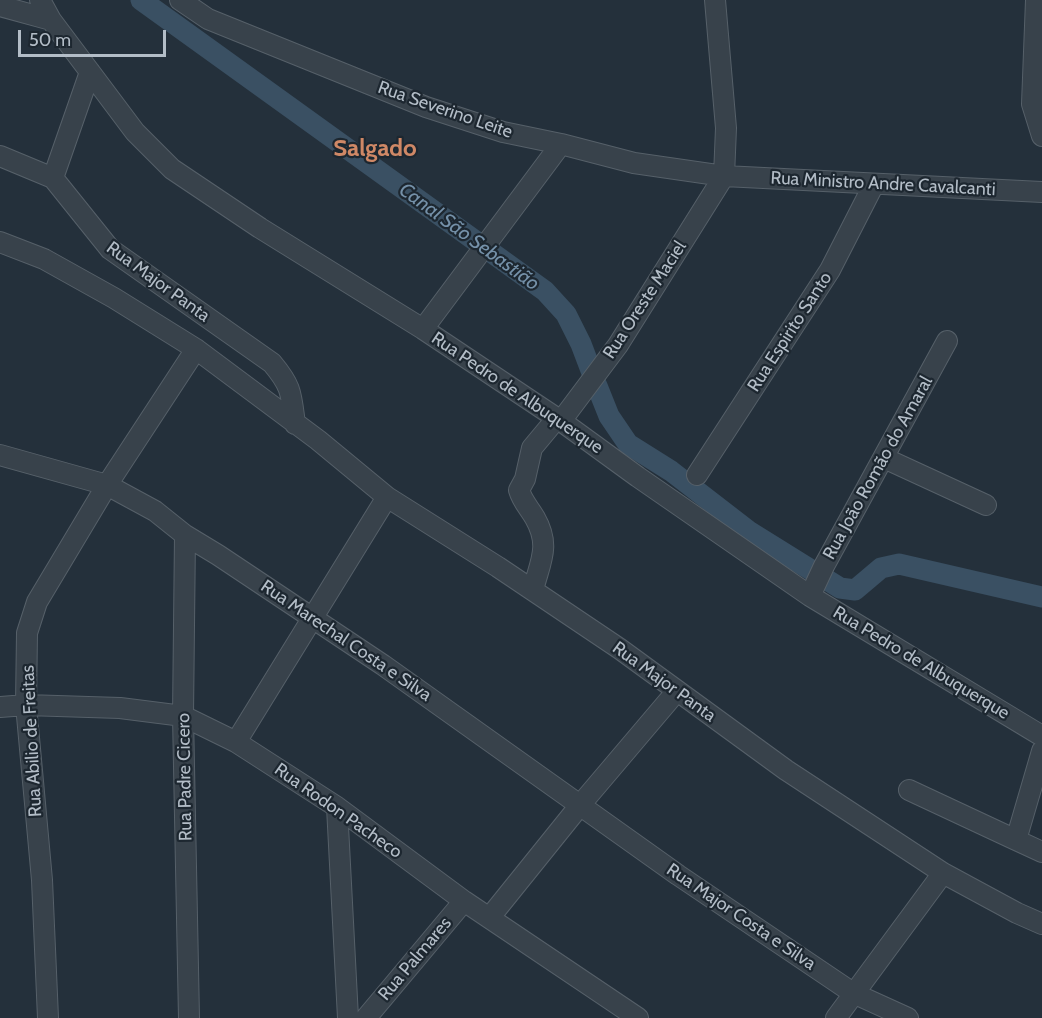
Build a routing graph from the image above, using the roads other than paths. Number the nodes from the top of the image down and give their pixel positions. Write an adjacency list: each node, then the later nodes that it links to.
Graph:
1 (40, 0): 6 (street, Rua Pedro de Albuquerque)
2 (180, 0): 9 (street, Rua Severino Leite)
3 (716, 0): 11 (street)
4 (1036, 0): 8 (street)
5 (0, 6): 6 (street)
6 (51, 20): 7 (street, Rua Pedro de Albuquerque)
7 (90, 72): 12 (street); 16 (street, Rua Pedro de Albuquerque)
8 (1042, 136)
9 (561, 144): 11 (street, Rua Severino Leite); 16 (street)
10 (0, 156): 12 (street, Rua Major Panta)
11 (724, 176): 13 (street, Rua Ministro Andre Cavalcanti); 19 (street, Rua Oreste Maciel)
12 (53, 178): 20 (street, Rua Major Panta)
13 (874, 184): 14 (street, Rua Ministro Andre Cavalcanti); 23 (street, Rua Espirito Santo)
14 (1042, 192)
15 (0, 242): 18 (street, Rua Major Panta)
16 (423, 329): 19 (street, Rua Pedro de Albuquerque)
17 (947, 341): 22 (street, Rua João Romão do Amaral)
18 (196, 349): 20 (street, Rua Major Panta); 24 (street, Rua Abilio de Freitas)
19 (559, 419): 28 (street, Rua Pedro de Albuquerque); 29 (street, Rua Oreste Maciel)
20 (295, 424): 25 (street, Rua Major Panta)
21 (0, 455): 24 (street, Rua Marechal Costa e Silva)
22 (884, 458): 26 (street); 28 (street, Rua João Romão do Amaral)
23 (697, 475)
24 (107, 485): 27 (street, Rua Marechal Costa e Silva); 32 (street, Rua Abilio de Freitas)
25 (387, 497): 29 (street, Rua Major Panta); 30 (street)
26 (987, 505)
27 (185, 535): 30 (street, Rua Marechal Costa e Silva); 34 (street, Rua Padre Cicero)
28 (817, 581): 35 (street, Rua Pedro de Albuquerque)
29 (532, 590): 31 (street, Rua Major Panta)
30 (311, 617): 36 (street); 39 (street, Rua Marechal Costa e Silva)
31 (676, 692): 39 (street); 43 (street, Rua Major Panta)
32 (26, 705): 33 (street, Rua Rodon Pacheco); 34 (street, Rua Rodon Pacheco); 48 (street, Rua Abilio de Freitas)
33 (0, 707)
34 (183, 716): 36 (street, Rua Rodon Pacheco); 49 (street, Rua Padre Cicero)
35 (1042, 736)
36 (236, 742): 40 (street, Rua Rodon Pacheco)
37 (1042, 751): 41 (street)
38 (909, 789): 41 (street)
39 (581, 804): 45 (street); 47 (street, Rua Major Costa e Silva)
40 (337, 807): 44 (street, Rua Rodon Pacheco); 50 (street)
41 (1016, 840): 42 (street)
42 (1042, 852)
43 (943, 873): 46 (street, Rua Major Panta); 47 (street)
44 (464, 901): 45 (street, Rua Rodon Pacheco); 51 (street, Rua Palmares)
45 (490, 917): 52 (street, Rua Rodon Pacheco)
46 (1042, 924)
47 (853, 993): 53 (street); 54 (street, Rua Major Costa e Silva)
48 (48, 1018)
49 (189, 1018)
50 (348, 1018)
51 (366, 1018)
52 (639, 1018)
53 (836, 1018)
54 (908, 1018)

